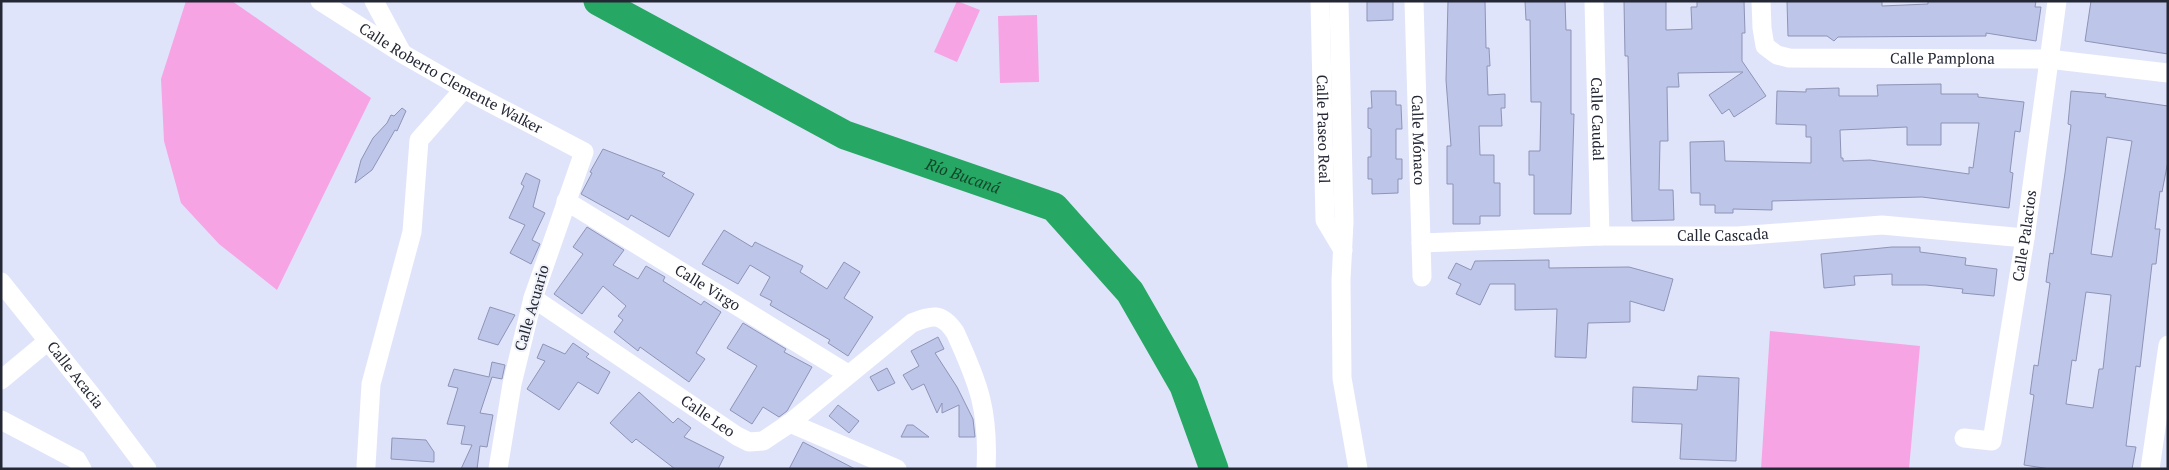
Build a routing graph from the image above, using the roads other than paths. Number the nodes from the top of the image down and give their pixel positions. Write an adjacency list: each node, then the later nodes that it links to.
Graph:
1 (320, 1): 9 (street, Calle Roberto Clemente Walker)
2 (374, 1): 9 (street)
3 (1320, 1): 18 (street, Calle Paseo Real)
4 (1339, 1): 18 (street, Calle Paseo Real)
5 (1414, 1): 17 (street, Calle Mónaco)
6 (1594, 1): 15 (street, Calle Caudal)
7 (1761, 1): 10 (street, Calle Pamplona)
8 (2057, 1): 10 (street, Calle Palacios)
9 (403, 54): 12 (street, Calle Roberto Clemente Walker)
10 (2048, 60): 11 (street, Calle Pamplona); 16 (street, Calle Palacios)
11 (2168, 73)
12 (464, 89): 13 (street, Calle Roberto Clemente Walker); 29 (street)
13 (584, 152): 14 (street, Calle Acuario)
14 (566, 201): 21 (street, Calle Acuario); 24 (street, Calle Virgo)
15 (1600, 236): 16 (street, Calle Cascada); 17 (street, Calle Cascada)
16 (2025, 238): 28 (street, Calle Palacios)
17 (1420, 243): 19 (street, Calle Mónaco)
18 (1343, 250): 35 (street, Calle Paseo Real)
19 (1422, 277)
20 (1, 282): 22 (street, Calle Acacia)
21 (532, 298): 27 (street, Calle Leo); 32 (street, Calle Acuario)
22 (48, 341): 25 (street); 31 (street, Calle Acacia)
23 (2168, 345): 36 (street)
24 (848, 374): 27 (street, Calle Leo); 34 (street, Calle Leo)
25 (1, 380)
26 (1, 420): 30 (street)
27 (790, 423): 33 (street)
28 (1964, 438)
29 (366, 466)
30 (82, 469)
31 (147, 469)
32 (498, 469)
33 (897, 469)
34 (986, 469)
35 (1358, 469)
36 (2150, 469)

